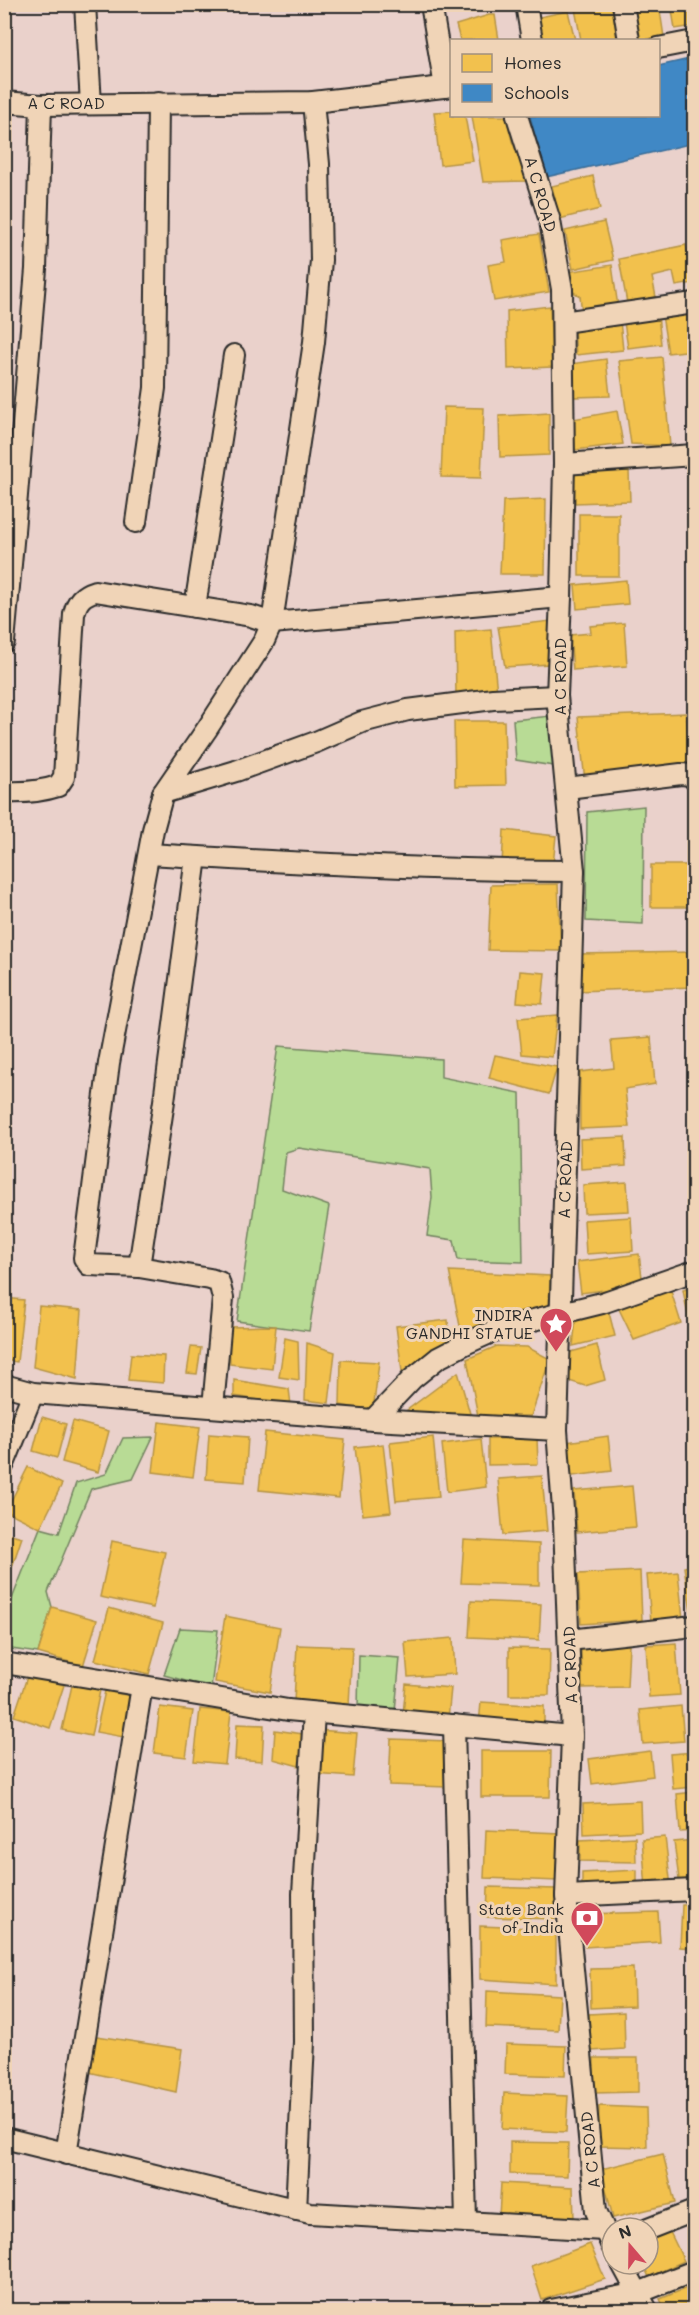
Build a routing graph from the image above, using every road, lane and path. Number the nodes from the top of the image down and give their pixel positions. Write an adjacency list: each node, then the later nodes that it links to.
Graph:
1 (85, 4): 12 (street)
2 (431, 4): 9 (street)
3 (526, 4): 5 (street)
4 (622, 4): 6 (street)
5 (531, 39)
6 (629, 39)
7 (694, 41): 8 (street)
8 (660, 48)
9 (448, 86): 11 (street, A C ROAD)
10 (4, 102): 14 (street, A C ROAD)
11 (313, 102): 13 (street, A C ROAD); 25 (street)
12 (91, 104): 13 (street, A C ROAD); 14 (street, A C ROAD)
13 (158, 104): 21 (street)
14 (40, 105): 22 (street)
15 (518, 117): 17 (street, A C ROAD)
16 (694, 303): 17 (street)
17 (562, 322): 20 (street, A C ROAD)
18 (234, 355): 24 (street)
19 (694, 455): 20 (street)
20 (564, 464): 23 (street, A C ROAD)
21 (136, 522)
22 (9, 531): 26 (street)
23 (561, 597): 25 (street); 27 (street, A C ROAD)
24 (195, 607): 25 (street); 30 (street)
25 (272, 623): 31 (street)
26 (4, 642)
27 (556, 696): 29 (street, A C ROAD); 31 (street)
28 (694, 778): 29 (street)
29 (567, 788): 34 (street, A C ROAD)
30 (4, 792)
31 (163, 793): 32 (street)
32 (150, 854): 33 (street); 35 (street)
33 (196, 857): 34 (street); 35 (street)
34 (574, 871): 37 (street, A C ROAD)
35 (139, 1267): 40 (street)
36 (694, 1271): 37 (street)
37 (561, 1313): 41 (street); 42 (street, A C ROAD)
38 (4, 1385): 39 (street)
39 (33, 1393): 40 (street); 43 (street)
40 (213, 1407): 41 (street)
41 (373, 1420): 42 (street)
42 (557, 1430): 45 (street, A C ROAD)
43 (4, 1464)
44 (694, 1626): 45 (street)
45 (569, 1640): 50 (street, A C ROAD)
46 (4, 1663): 47 (street)
47 (142, 1686): 48 (street); 54 (street)
48 (314, 1713): 49 (street); 55 (street)
49 (454, 1725): 50 (street); 58 (street)
50 (572, 1736): 52 (street, A C ROAD)
51 (694, 1890): 52 (street)
52 (566, 1896): 57 (street, A C ROAD)
53 (4, 2138): 54 (street)
54 (66, 2154): 55 (street)
55 (296, 2210): 58 (street)
56 (694, 2211): 59 (street)
57 (600, 2220)
58 (466, 2222): 60 (street)
59 (660, 2224)
60 (600, 2240)
61 (694, 2271): 63 (street)
62 (629, 2276): 63 (street)
63 (643, 2302): 64 (street)
64 (551, 2310)

